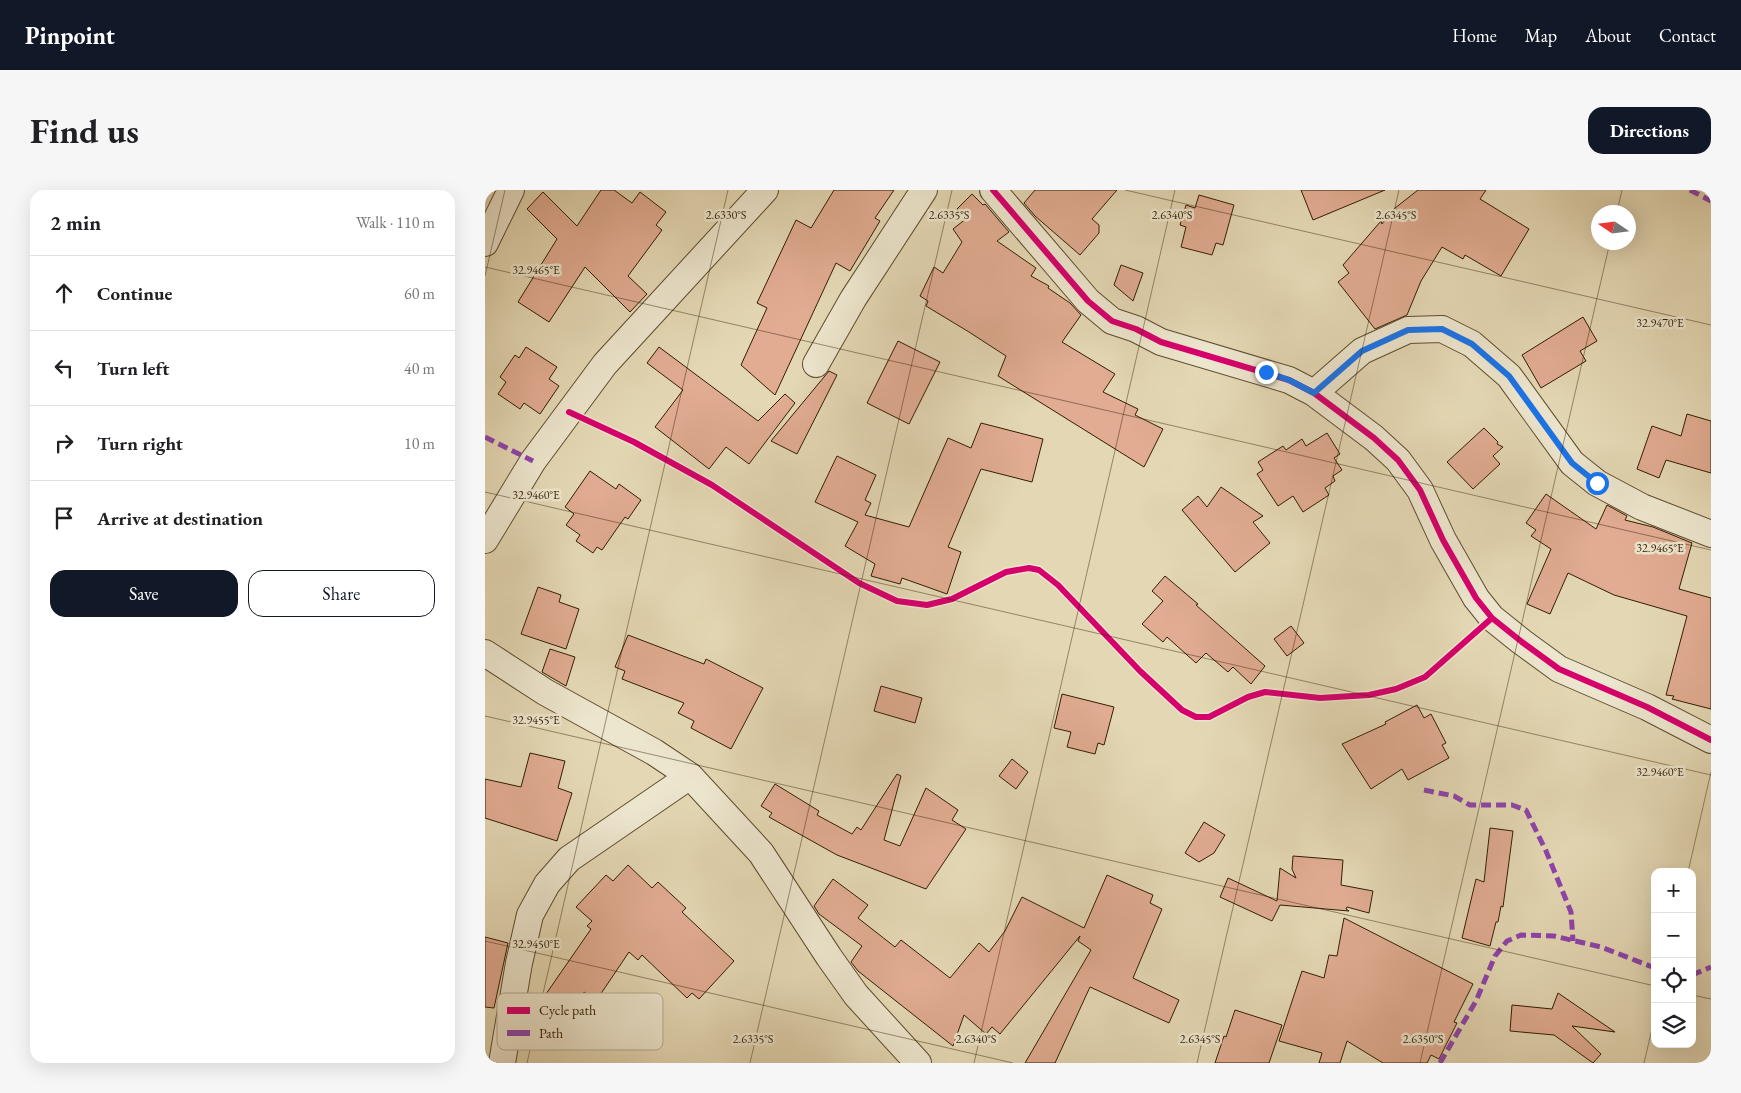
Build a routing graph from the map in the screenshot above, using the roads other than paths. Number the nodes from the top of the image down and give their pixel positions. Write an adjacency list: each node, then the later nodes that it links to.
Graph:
1 (511, 190): 5 (street)
2 (765, 190): 9 (street)
3 (924, 190): 6 (street)
4 (993, 190): 7 (street)
5 (485, 244)
6 (817, 364)
7 (1314, 393): 8 (street); 11 (street)
8 (1711, 534)
9 (485, 540)
10 (485, 654): 12 (street)
11 (1711, 740)
12 (690, 776): 13 (street); 16 (street)
13 (514, 993)
14 (504, 1050): 15 (street)
15 (502, 1063)
16 (918, 1063)

